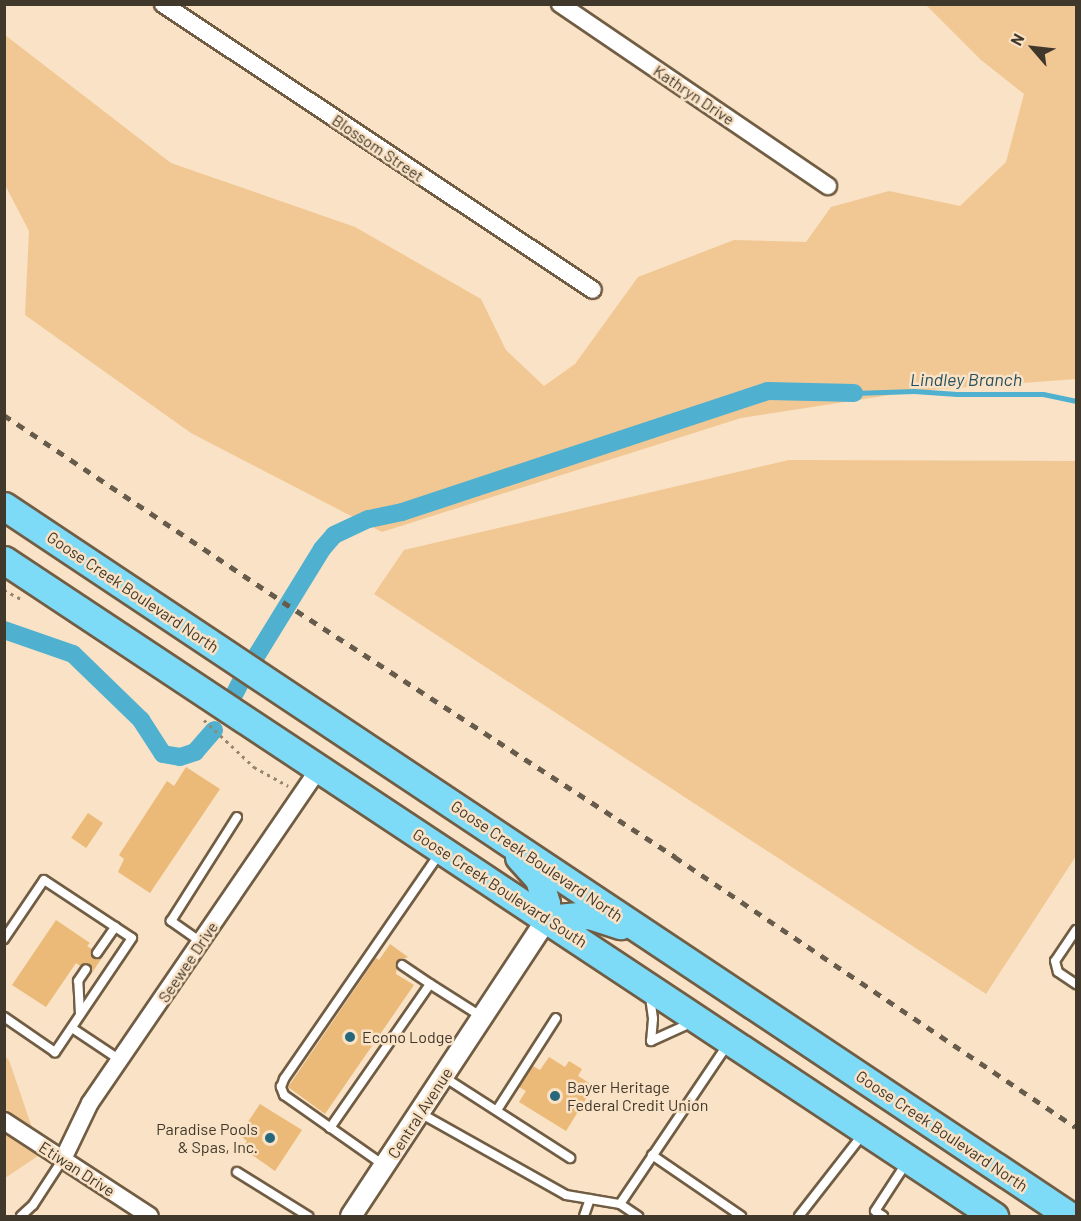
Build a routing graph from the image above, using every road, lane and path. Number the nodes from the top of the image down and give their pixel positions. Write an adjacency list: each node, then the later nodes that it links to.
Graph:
1 (163, 4): 4 (street, Blossom Street)
2 (560, 4): 3 (street, Kathryn Drive)
3 (828, 186)
4 (593, 290)
5 (4, 506): 11 (highway, Goose Creek Boulevard North)
6 (4, 560): 8 (highway, Goose Creek Boulevard South)
7 (198, 714): 9 (path)
8 (319, 769): 9 (street, Seewee Drive); 12 (highway, Goose Creek Boulevard South)
9 (301, 792): 18 (street, Seewee Drive)
10 (237, 817): 18 (lane)
11 (497, 834): 13 (highway); 15 (highway, Goose Creek Boulevard North)
12 (442, 850): 13 (highway, Goose Creek Boulevard South); 19 (lane)
13 (547, 919): 15 (highway); 26 (highway, Goose Creek Boulevard South); 29 (street, Central Avenue)
14 (115, 927): 17 (lane); 20 (lane); 27 (lane)
15 (639, 928): 59 (highway, Goose Creek Boulevard North)
16 (1077, 930): 25 (lane)
17 (4, 939)
18 (201, 942): 34 (street, Seewee Drive)
19 (375, 947): 21 (lane); 39 (lane)
20 (97, 952)
21 (384, 953)
22 (402, 965): 24 (lane)
23 (86, 969): 27 (lane)
24 (430, 984): 29 (lane); 39 (lane)
25 (1077, 984)
26 (648, 985): 31 (highway, Goose Creek Boulevard South); 31 (lane)
27 (80, 1015): 32 (lane)
28 (4, 1017): 32 (lane)
29 (483, 1017): 35 (street, Central Avenue)
30 (556, 1018): 36 (lane)
31 (700, 1020): 33 (highway, Goose Creek Boulevard South)
32 (72, 1028): 34 (lane)
33 (731, 1040): 40 (highway, Goose Creek Boulevard South); 41 (lane)
34 (120, 1060): 43 (street, Seewee Drive)
35 (443, 1077): 36 (lane); 37 (street, Central Avenue)
36 (497, 1110): 42 (lane)
37 (419, 1113): 45 (street, Central Avenue); 47 (lane)
38 (4, 1121): 43 (street, Etiwan Drive)
39 (330, 1128): 45 (lane)
40 (865, 1130): 44 (highway, Goose Creek Boulevard South); 57 (lane)
41 (652, 1155): 48 (lane); 56 (lane)
42 (570, 1158)
43 (63, 1159): 50 (lane); 51 (street, Etiwan Drive)
44 (908, 1160): 49 (lane); 58 (highway, Goose Creek Boulevard South)
45 (385, 1166): 53 (street, Central Avenue)
46 (237, 1172): 52 (lane)
47 (590, 1199): 48 (lane); 54 (lane)
48 (620, 1204): 55 (lane)
49 (877, 1215)
50 (21, 1216)
51 (150, 1216)
52 (309, 1216)
53 (351, 1216)
54 (584, 1216)
55 (638, 1216)
56 (741, 1216)
57 (799, 1216)
58 (994, 1216)
59 (1070, 1216)

